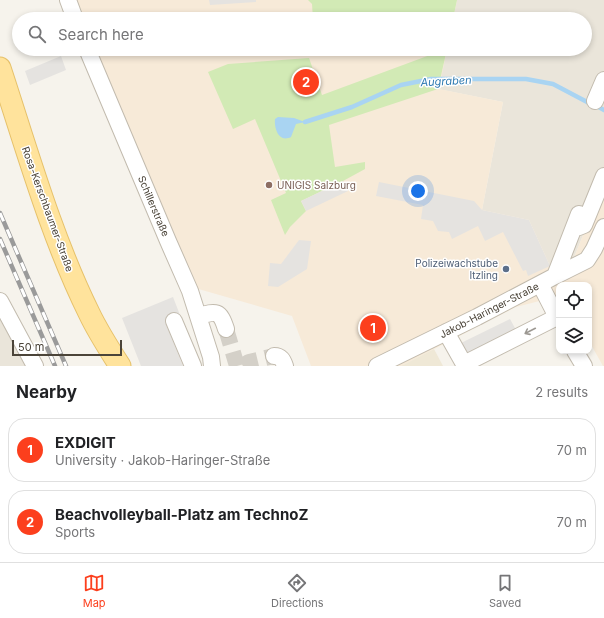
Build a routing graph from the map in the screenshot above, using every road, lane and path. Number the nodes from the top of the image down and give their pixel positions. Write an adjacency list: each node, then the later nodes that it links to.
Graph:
1 (68, 0): 2 (street)
2 (72, 12)
3 (90, 56): 12 (street, Schillerstraße)
4 (0, 68): 21 (main road, Rosa-Kerschbaumer-Straße)
5 (604, 80): 6 (street)
6 (595, 102)
7 (604, 176): 9 (street)
8 (604, 227): 9 (street, Jakob-Haringer-Straße)
9 (555, 276): 10 (street, Jakob-Haringer-Straße)
10 (540, 284): 13 (street); 17 (street, Jakob-Haringer-Straße)
11 (0, 301): 20 (street)
12 (199, 316): 16 (street); 23 (street, Schillerstraße)
13 (557, 318)
14 (174, 321): 22 (street)
15 (556, 321): 19 (street, one-way to 19)
16 (226, 329)
17 (446, 332): 19 (street); 24 (street, Jakob-Haringer-Straße)
18 (577, 354): 25 (street)
19 (464, 365)
20 (35, 366)
21 (120, 366)
22 (193, 366)
23 (212, 366)
24 (377, 366)
25 (584, 366)

